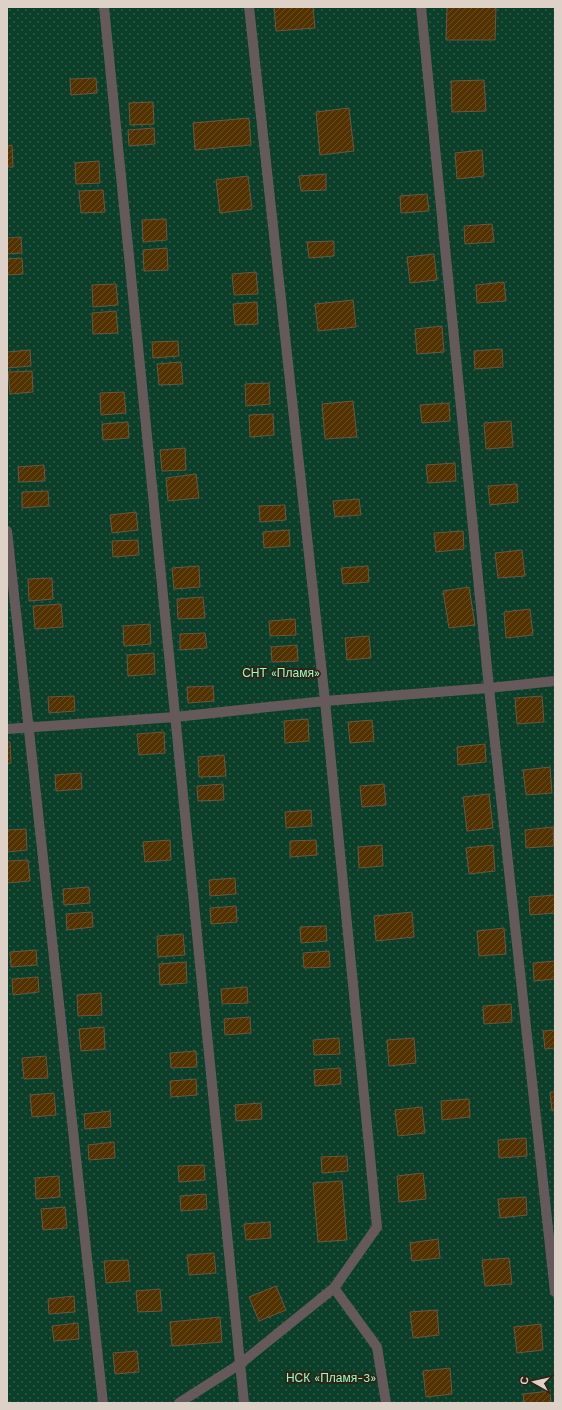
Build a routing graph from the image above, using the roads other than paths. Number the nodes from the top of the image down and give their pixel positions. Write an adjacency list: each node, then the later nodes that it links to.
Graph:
1 (104, 7): 8 (street)
2 (249, 7): 7 (street)
3 (422, 7): 6 (street)
4 (7, 531): 9 (street)
5 (555, 681): 6 (street)
6 (490, 688): 7 (street); 12 (street)
7 (325, 701): 8 (street); 11 (street)
8 (175, 717): 9 (street); 13 (street)
9 (28, 728): 10 (street); 14 (street)
10 (7, 729)
11 (334, 1288): 13 (street); 17 (street)
12 (555, 1292)
13 (240, 1364): 15 (street); 16 (street)
14 (102, 1403)
15 (179, 1403)
16 (244, 1403)
17 (386, 1403)

